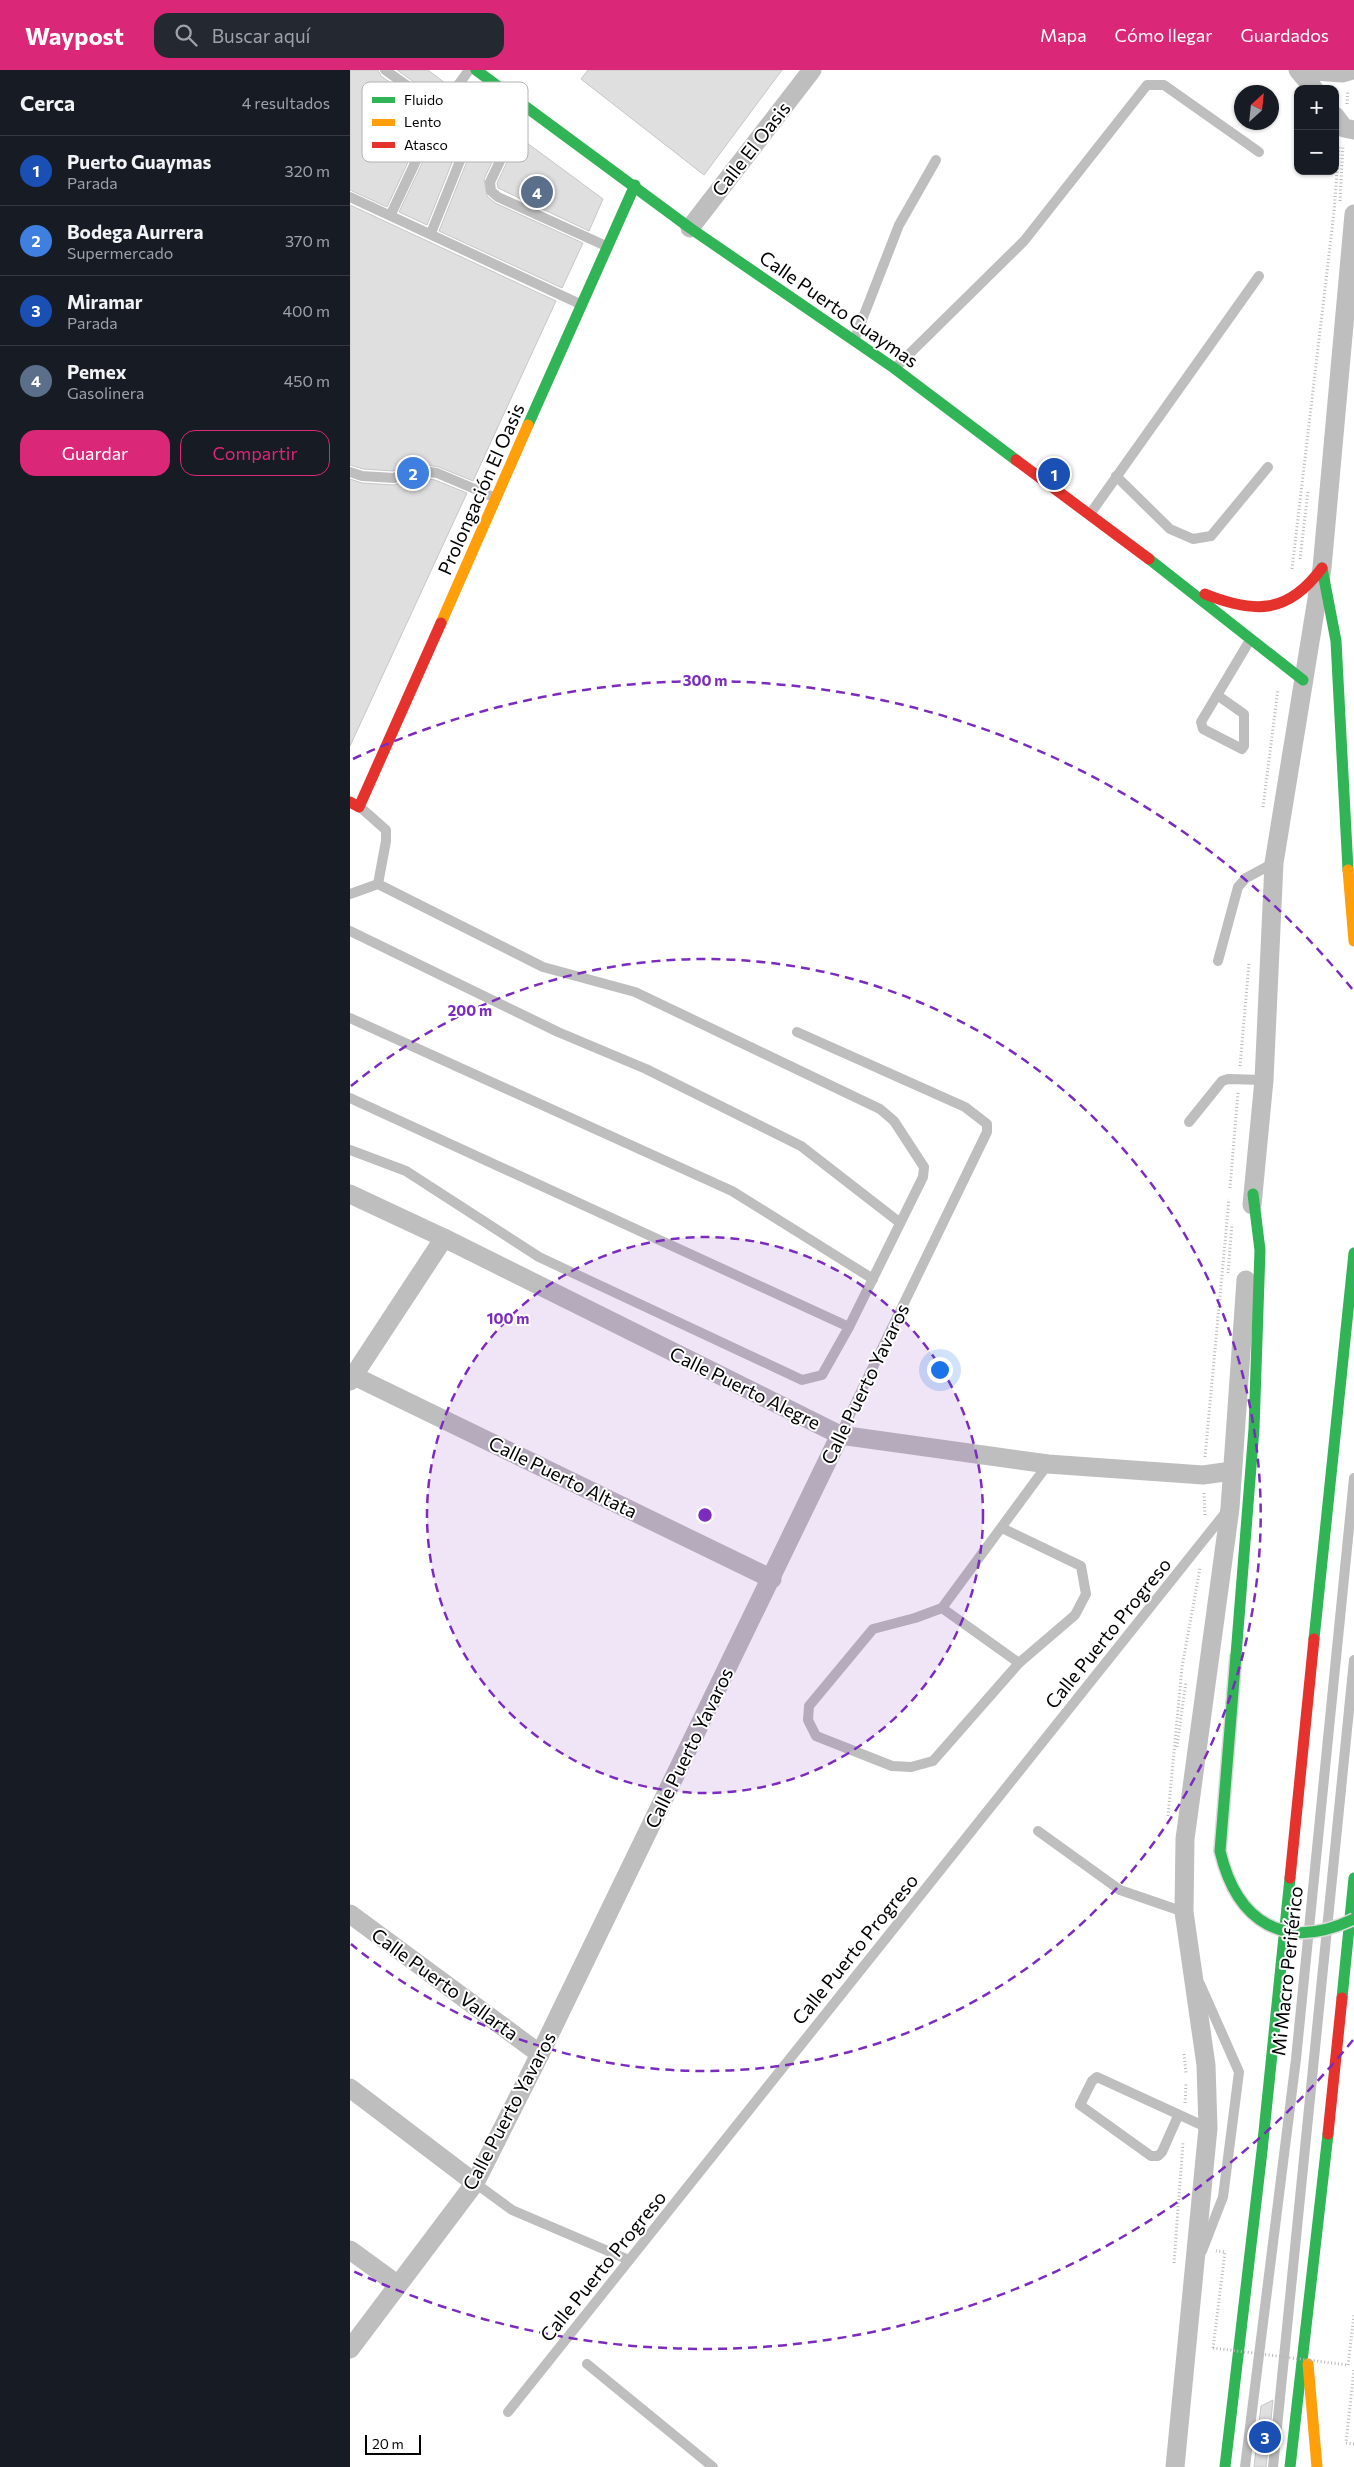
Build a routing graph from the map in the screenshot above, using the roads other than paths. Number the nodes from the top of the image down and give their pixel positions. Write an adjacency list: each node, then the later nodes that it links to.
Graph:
1 (385, 70): 7 (lane)
2 (470, 70): 8 (lane)
3 (476, 70): 9 (main road, Calle Puerto Guaymas)
4 (812, 70): 23 (street, Calle El Oasis)
5 (1299, 70): 6 (street); 10 (street)
6 (1353, 70)
7 (402, 82)
8 (461, 82)
9 (493, 82)
10 (1311, 85)
11 (528, 107): 19 (main road, Calle Puerto Guaymas)
12 (1339, 121): 13 (street)
13 (1354, 130)
14 (1259, 152): 29 (lane)
15 (936, 160): 28 (lane)
16 (416, 162): 21 (lane)
17 (460, 162): 24 (lane)
18 (500, 162): 25 (lane)
19 (634, 186): 23 (main road, Calle Puerto Guaymas); 25 (main road, Prolongación El Oasis)
20 (350, 197): 21 (lane)
21 (391, 214): 24 (lane)
22 (1354, 214): 35 (street)
23 (690, 228): 28 (main road, Calle Puerto Guaymas)
24 (431, 233): 27 (lane)
25 (608, 247): 27 (main road, Prolongación El Oasis)
26 (1259, 276): 32 (lane)
27 (583, 305): 33 (main road, Prolongación El Oasis)
28 (854, 339): 29 (main road, Calle Puerto Guaymas)
29 (894, 368): 34 (main road, Calle Puerto Guaymas)
30 (1268, 467): 32 (lane)
31 (350, 472): 33 (lane)
32 (1116, 476): 34 (lane)
33 (497, 498): 40 (main road, Prolongación El Oasis)
34 (1089, 514): 36 (main road, Calle Puerto Guaymas)
35 (1322, 568): 36 (main road, Calle Puerto Guaymas); 38 (street); 45 (main road)
36 (1178, 582): 37 (main road, Calle Puerto Guaymas)
37 (1250, 640): 38 (main road, Calle Puerto Guaymas); 39 (lane)
38 (1303, 680): 41 (street)
39 (1217, 694): 39 (lane)
40 (355, 805): 42 (lane)
41 (1274, 863): 46 (lane); 49 (street)
42 (378, 884): 43 (lane); 55 (lane)
43 (350, 894)
44 (350, 931): 55 (lane)
45 (1354, 941)
46 (1218, 961)
47 (350, 1018): 58 (lane)
48 (797, 1032): 61 (lane, Calle Puerto Yavaros)
49 (1264, 1080): 51 (lane); 54 (street)
50 (350, 1098): 59 (lane)
51 (1189, 1122)
52 (350, 1150): 59 (lane)
53 (350, 1194): 56 (street, Calle Puerto Alegre)
54 (1253, 1194): 63 (street); 75 (main road, bridge)
55 (900, 1222): 58 (lane)
56 (444, 1238): 60 (street); 61 (street, Calle Puerto Alegre)
57 (1354, 1253): 91 (main road)
58 (873, 1279): 59 (lane)
59 (849, 1327)
60 (352, 1379): 67 (street, Calle Puerto Altata)
61 (840, 1435): 62 (street, Calle Puerto Alegre); 67 (street, Calle Puerto Yavaros)
62 (1048, 1464): 63 (street, Calle Puerto Alegre); 66 (lane)
63 (1232, 1471): 65 (street)
64 (1354, 1478): 97 (lane, Mi Macro Periférico)
65 (1230, 1508): 73 (street); 85 (lane, Calle Puerto Progreso)
66 (1002, 1528): 68 (lane); 70 (lane)
67 (772, 1578): 77 (street, Calle Puerto Yavaros)
68 (942, 1608): 70 (lane); 70 (lane)
69 (1354, 1660): 98 (lane, Mi Macro Periférico)
70 (1019, 1663)
71 (1038, 1831): 73 (lane)
72 (1354, 1878): 80 (main road)
73 (1184, 1912): 76 (street)
74 (350, 1914): 77 (street, Calle Puerto Vallarta)
75 (1354, 1919)
76 (1194, 1969): 82 (street); 86 (lane)
77 (540, 2054): 83 (street, Calle Puerto Yavaros)
78 (1348, 2061): 80 (main road)
79 (350, 2088): 83 (street)
80 (1332, 2102): 88 (main road)
81 (1178, 2116): 81 (lane); 82 (lane)
82 (1208, 2128): 86 (street)
83 (475, 2183): 85 (lane); 87 (street, Calle Puerto Yavaros)
84 (350, 2250): 87 (street)
85 (630, 2260): 92 (lane, Calle Puerto Progreso)
86 (1194, 2270): 95 (street)
87 (398, 2285): 89 (street, Calle Puerto Yavaros)
88 (1306, 2339): 99 (main road); 100 (main road)
89 (350, 2348)
90 (587, 2364): 94 (lane)
91 (1235, 2373): 93 (main road); 96 (main road)
92 (508, 2412)
93 (1218, 2430)
94 (713, 2467)
95 (1175, 2467)
96 (1225, 2467)
97 (1246, 2467)
98 (1273, 2467)
99 (1290, 2467)
100 (1317, 2467)

